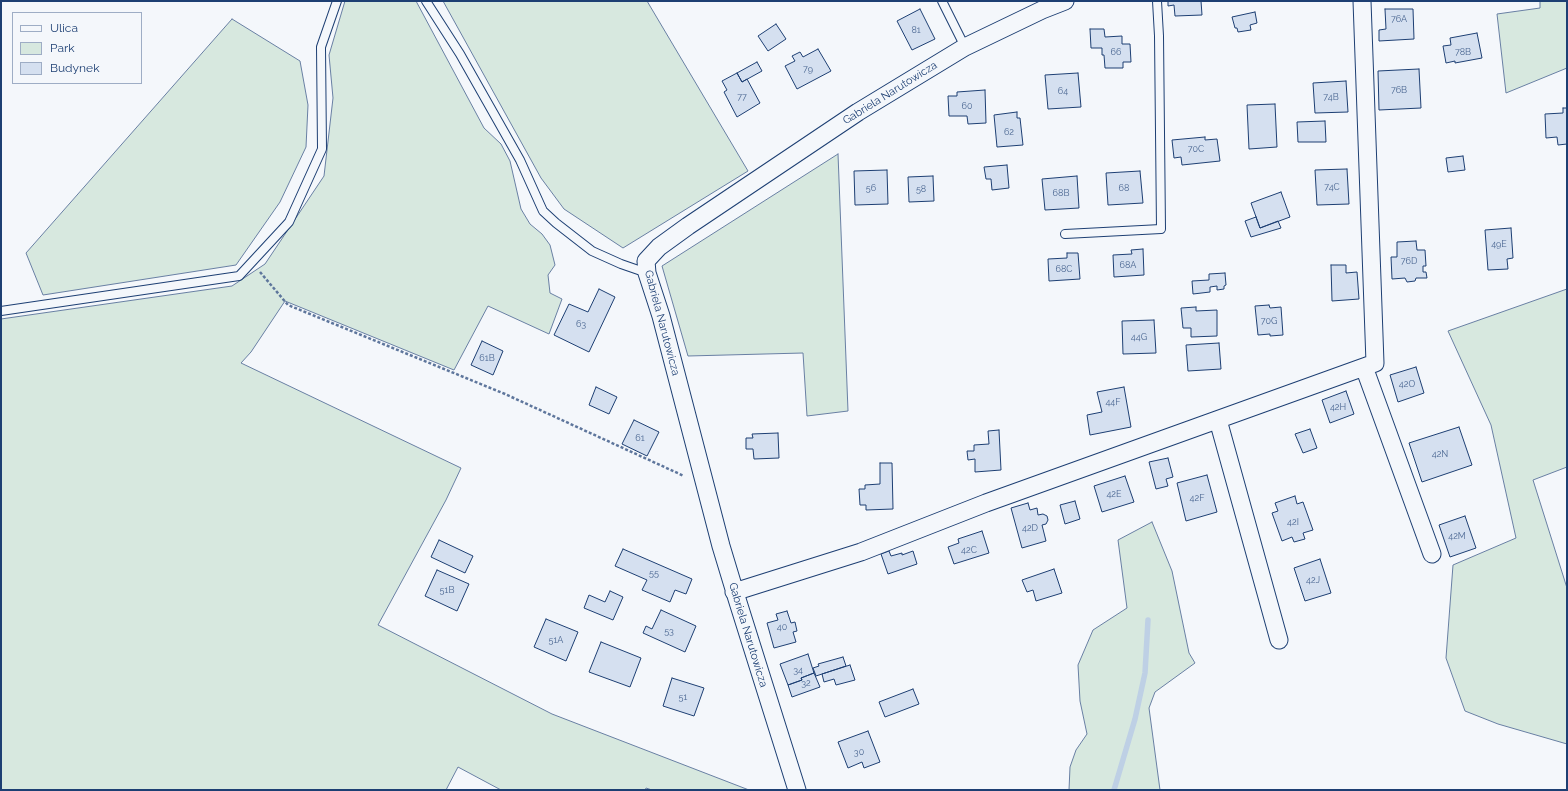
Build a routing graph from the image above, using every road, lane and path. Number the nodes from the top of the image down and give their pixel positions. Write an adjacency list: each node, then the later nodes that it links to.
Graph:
1 (337, 1): 9 (lane)
2 (426, 1): 10 (lane)
3 (942, 1): 7 (lane)
4 (1065, 1): 7 (street, Gabriela Narutowicza)
5 (1157, 1): 8 (lane)
6 (1362, 1): 12 (street)
7 (965, 47): 10 (street, Gabriela Narutowicza)
8 (1065, 234)
9 (251, 263): 11 (lane); 14 (path)
10 (647, 273): 14 (street, Gabriela Narutowicza)
11 (1, 311)
12 (1364, 367): 13 (street); 15 (street)
13 (1218, 420): 16 (street); 17 (street)
14 (706, 486): 16 (street, Gabriela Narutowicza)
15 (1432, 554)
16 (734, 592): 18 (street, Gabriela Narutowicza)
17 (1279, 640)
18 (797, 790)

